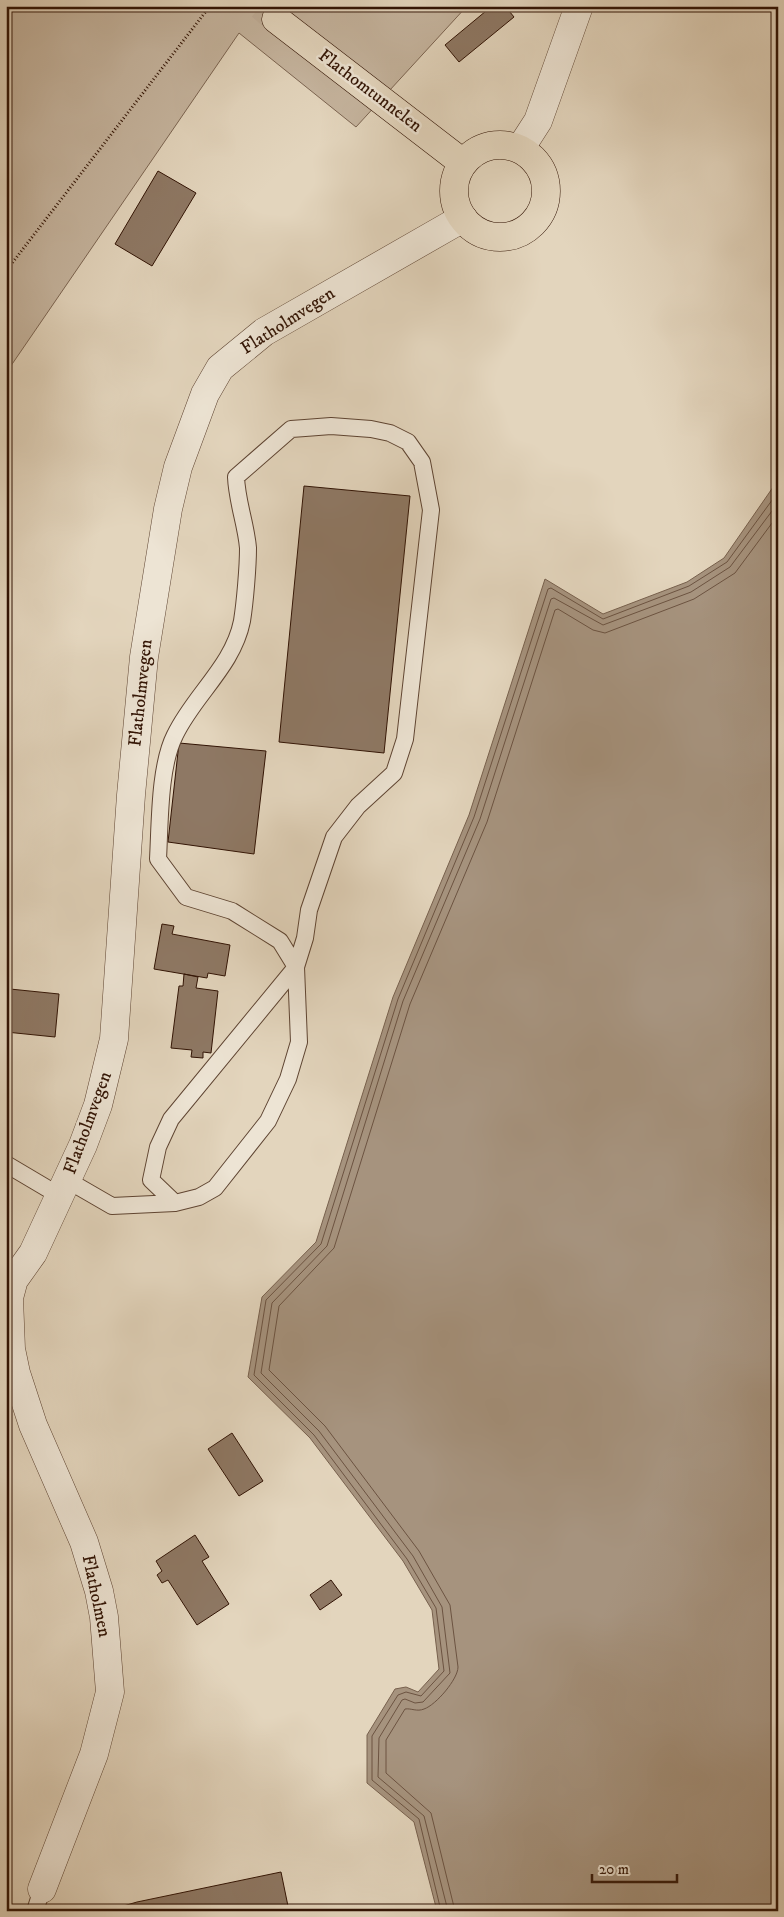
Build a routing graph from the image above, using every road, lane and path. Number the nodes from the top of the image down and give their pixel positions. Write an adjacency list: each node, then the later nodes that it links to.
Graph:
1 (210, 6): 7 (path)
2 (579, 6): 4 (street)
3 (276, 19): 5 (highway, Flathomtunnelen)
4 (520, 149): 5 (highway); 6 (highway)
5 (464, 163): 6 (highway)
6 (463, 218): 10 (street, Flatholmvegen)
7 (6, 271)
8 (296, 967): 8 (lane); 11 (lane); 11 (lane)
9 (6, 1164): 10 (lane)
10 (64, 1188): 11 (lane); 12 (street, Flatholmvegen)
11 (175, 1203)
12 (10, 1287): 13 (street, Flatholmen)
13 (39, 1900)

